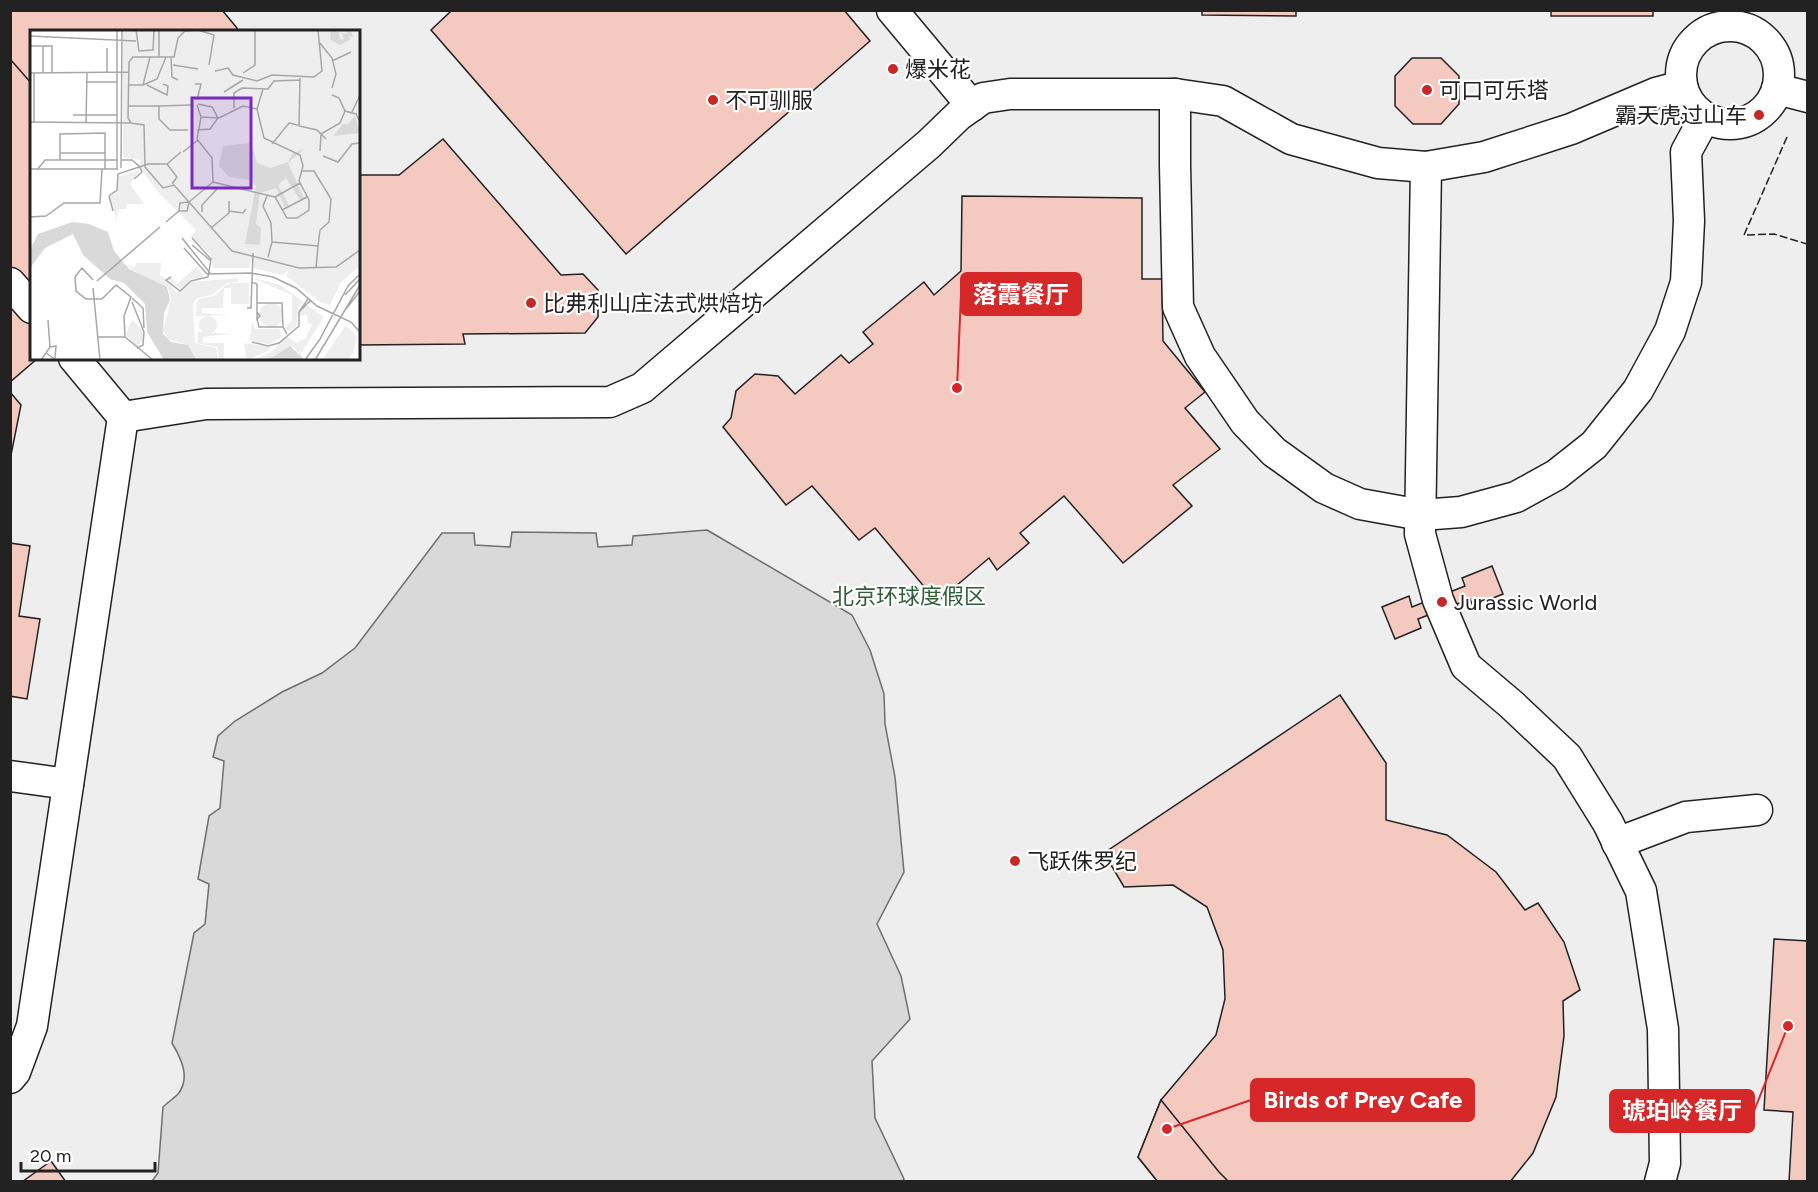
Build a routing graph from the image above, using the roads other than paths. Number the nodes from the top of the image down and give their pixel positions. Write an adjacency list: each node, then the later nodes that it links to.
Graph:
1 (892, 10): 6 (street)
2 (1682, 86): 3 (street); 7 (street); 8 (street)
3 (1777, 89): 5 (street); 7 (street)
4 (1176, 94): 6 (street); 8 (street); 13 (street)
5 (1808, 97)
6 (972, 106): 12 (street)
7 (1705, 117): 13 (street)
8 (1426, 167): 13 (street)
9 (10, 283): 10 (street)
10 (30, 306)
11 (76, 360): 12 (street)
12 (123, 417): 15 (street)
13 (1420, 515): 17 (street)
14 (10, 776): 15 (street)
15 (68, 784): 18 (street)
16 (1757, 810): 17 (street)
17 (1617, 843): 19 (street)
18 (10, 1078)
19 (1660, 1182)

